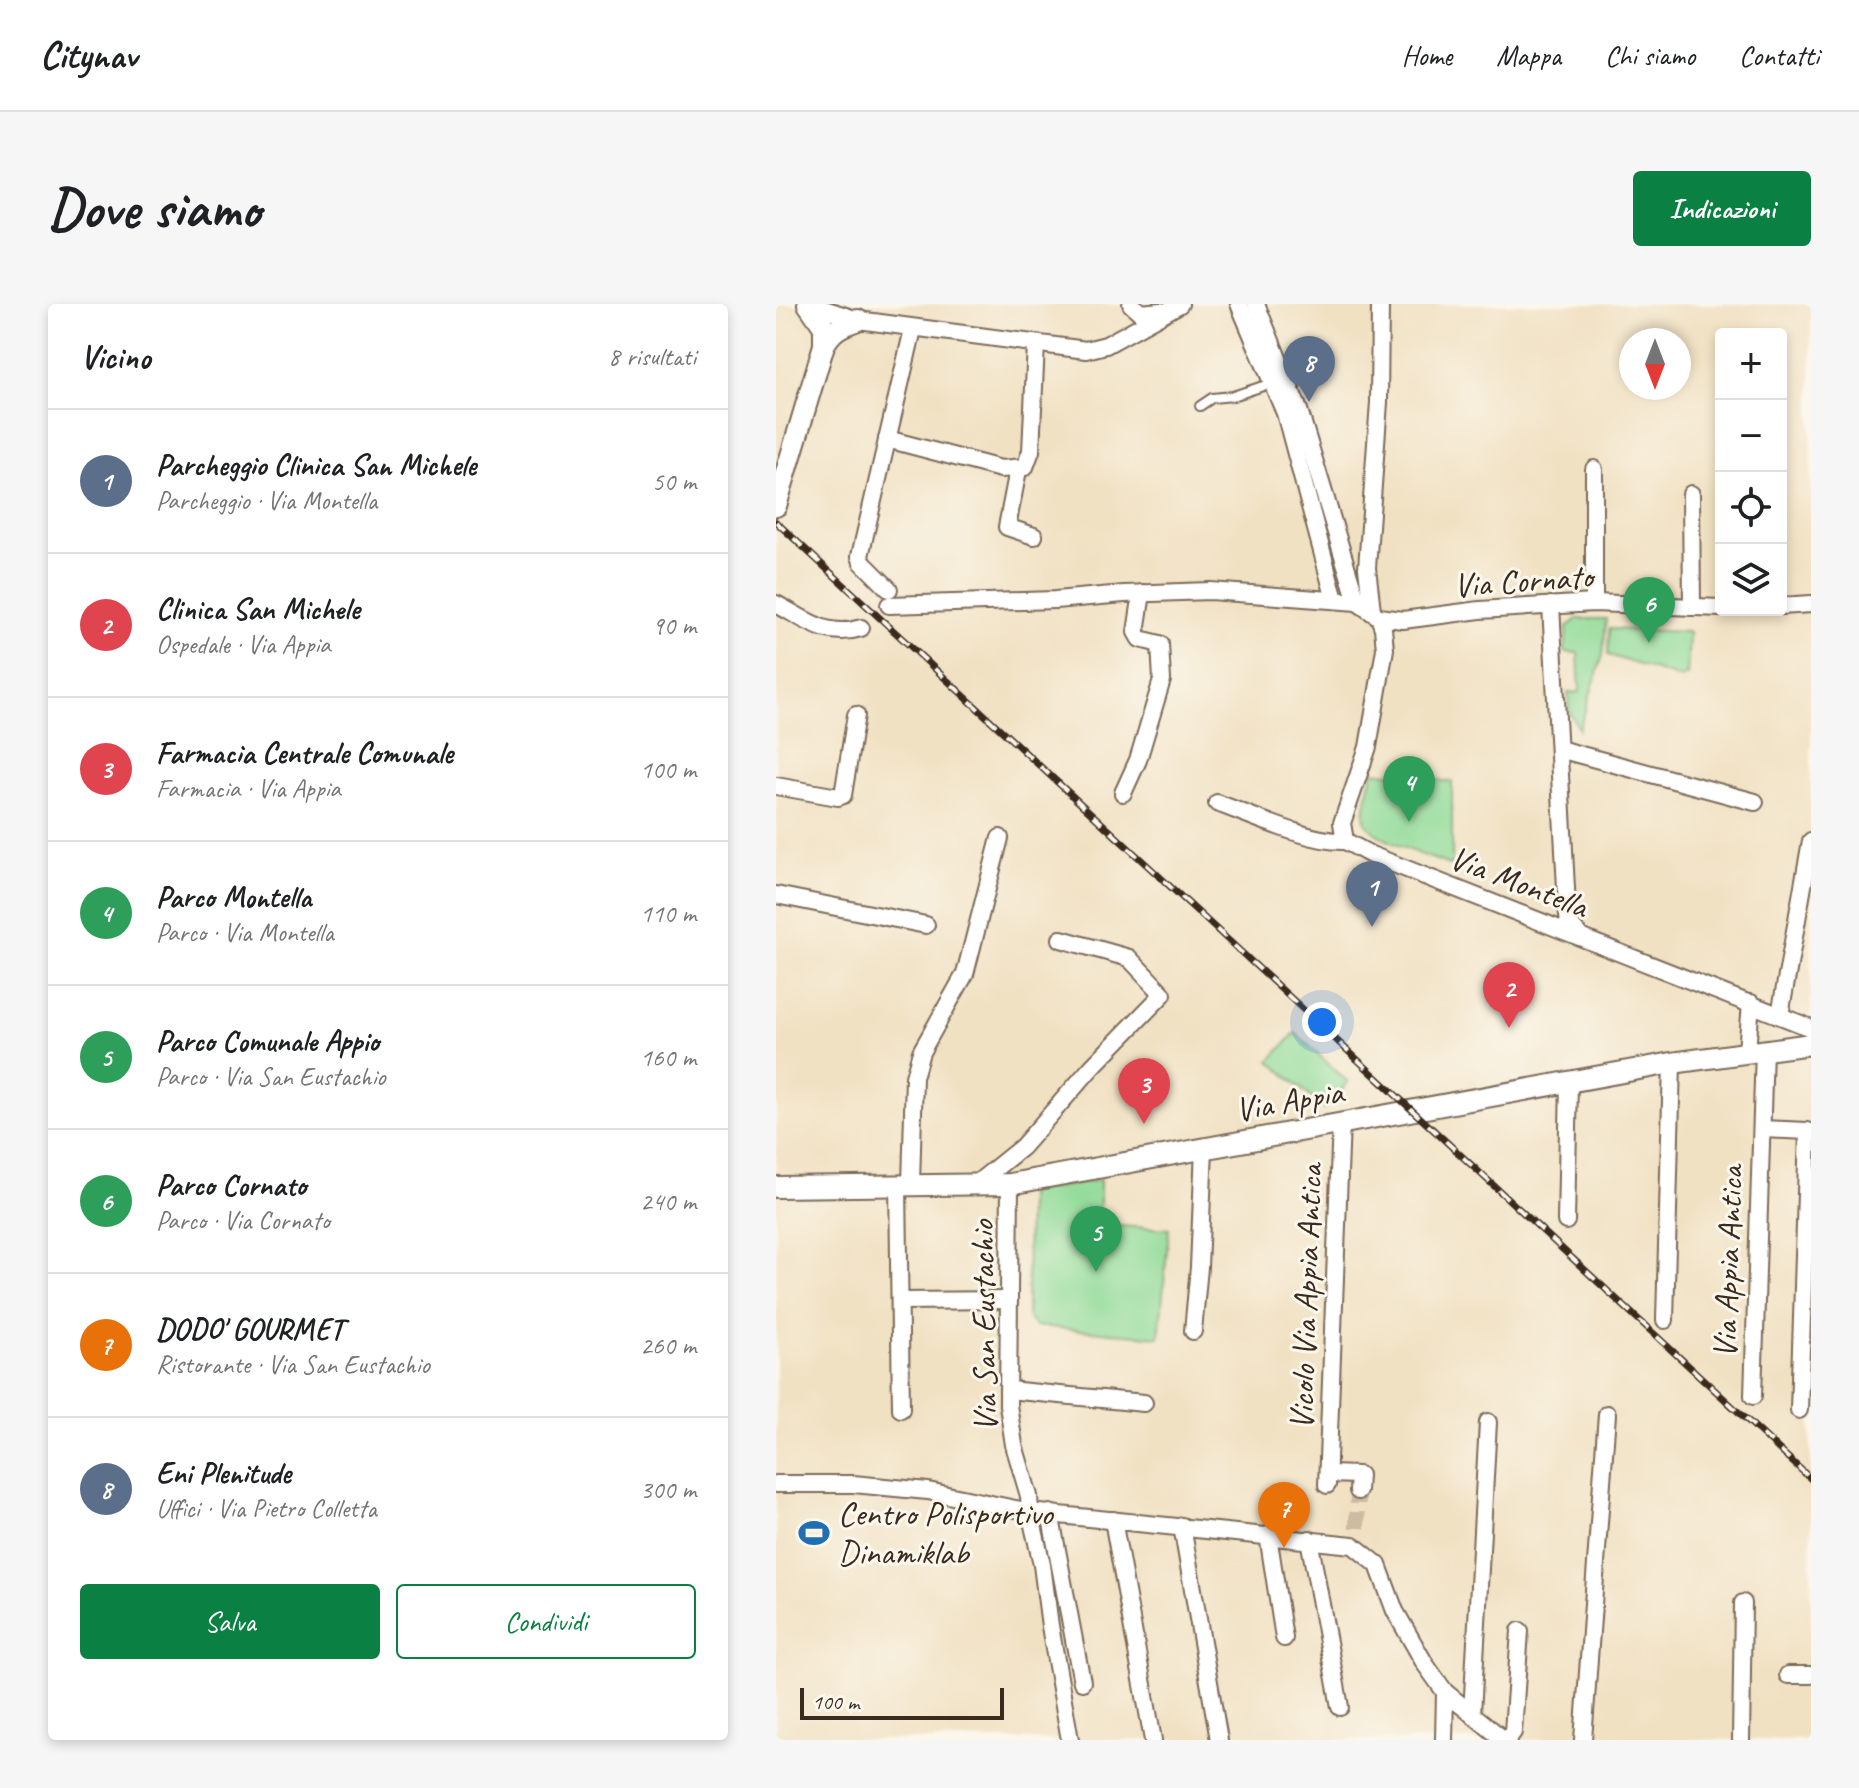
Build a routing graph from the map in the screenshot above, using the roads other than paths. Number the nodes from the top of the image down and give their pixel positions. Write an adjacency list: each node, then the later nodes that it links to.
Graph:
1 (808, 304): 7 (street); 11 (street)
2 (1130, 304): 6 (street); 9 (street)
3 (1239, 304): 12 (street)
4 (1256, 304): 14 (street)
5 (1380, 304): 30 (street)
6 (1175, 306): 9 (street)
7 (858, 320): 8 (street); 11 (street)
8 (913, 329): 10 (street); 15 (street)
9 (1115, 340): 10 (street)
10 (1036, 344): 17 (street)
11 (824, 345): 19 (street)
12 (1272, 383): 13 (lane); 14 (street)
13 (1200, 406)
14 (1297, 428): 22 (street); 30 (street)
15 (887, 439): 17 (street); 21 (street)
16 (1594, 469): 23 (street)
17 (1018, 470): 20 (street)
18 (1691, 494): 28 (street)
19 (776, 506)
20 (1034, 536)
21 (1142, 593): 22 (street); 37 (street)
22 (1335, 600): 30 (street, Via Cornato)
23 (1594, 603): 26 (street, Via Cornato); 28 (street, Via Cornato)
24 (776, 604): 32 (street)
25 (1811, 604): 27 (street)
26 (1551, 605): 31 (street, Via Cornato); 35 (street)
27 (1787, 606)
28 (1692, 607): 29 (street, Via Cornato)
29 (1715, 608)
30 (1369, 610): 31 (street, Via Cornato); 33 (street)
31 (1417, 620): 33 (street)
32 (861, 628)
33 (1385, 649): 41 (street)
34 (856, 715): 36 (street)
35 (1559, 749): 38 (street); 44 (street)
36 (776, 786)
37 (1123, 793)
38 (1755, 802)
39 (1217, 803): 41 (street, Via Montella)
40 (1000, 838): 59 (street)
41 (1345, 841): 45 (street, Via Montella)
42 (1811, 841): 50 (street)
43 (776, 895): 46 (street)
44 (1567, 907): 45 (street); 47 (street)
45 (1529, 917): 47 (street, Via Montella)
46 (926, 925)
47 (1580, 937): 49 (street, Via Montella)
48 (1061, 939): 60 (street)
49 (1751, 1003): 50 (street, Via Montella); 53 (street, Via Appia Antica)
50 (1780, 1015): 51 (street, Via Montella)
51 (1811, 1028)
52 (1811, 1044): 53 (street, Via Appia)
53 (1755, 1050): 54 (street, Via Appia); 57 (street, Via Appia Antica)
54 (1672, 1063): 55 (street, Via Appia); 66 (street)
55 (1569, 1082): 56 (street, Via Appia); 63 (street)
56 (1341, 1122): 58 (street, Via Appia); 76 (street, Vicolo Via Appia Antica)
57 (1762, 1129): 69 (street, Via Appia Antica); 72 (street, Via Appia Antica)
58 (1204, 1148): 61 (street, Via Appia); 67 (street)
59 (905, 1184): 60 (street, Via Appia); 62 (street, Via Appia); 65 (street)
60 (976, 1184): 61 (street, Via Appia)
61 (1010, 1184): 64 (street, Via San Eustachio)
62 (776, 1187)
63 (1566, 1221)
64 (1009, 1300): 65 (street); 68 (street, Via San Eustachio)
65 (900, 1301): 71 (street)
66 (1665, 1320)
67 (1193, 1331)
68 (1008, 1390): 70 (street); 77 (street, Via San Eustachio)
69 (1753, 1396)
70 (1144, 1403)
71 (901, 1409)
72 (1799, 1410)
73 (1607, 1414): 99 (street)
74 (1488, 1422): 93 (street)
75 (776, 1484): 77 (street)
76 (1358, 1491)
77 (1030, 1512): 78 (street); 94 (street, Via San Eustachio)
78 (1050, 1513): 79 (street); 90 (street)
79 (1113, 1520): 80 (street); 95 (street)
80 (1182, 1526): 82 (street); 96 (street)
81 (1357, 1528): 84 (street)
82 (1268, 1535): 83 (street); 87 (street)
83 (1309, 1539): 84 (street); 92 (street)
84 (1356, 1547): 91 (street)
85 (1743, 1603): 100 (street)
86 (1520, 1631): 98 (street)
87 (1284, 1638)
88 (1788, 1675): 89 (street)
89 (1811, 1675)
90 (1082, 1682)
91 (1445, 1692): 93 (street); 97 (street)
92 (1340, 1707)
93 (1472, 1714): 98 (street)
94 (1070, 1740)
95 (1153, 1740)
96 (1219, 1740)
97 (1444, 1740)
98 (1505, 1740)
99 (1583, 1740)
100 (1741, 1740)

